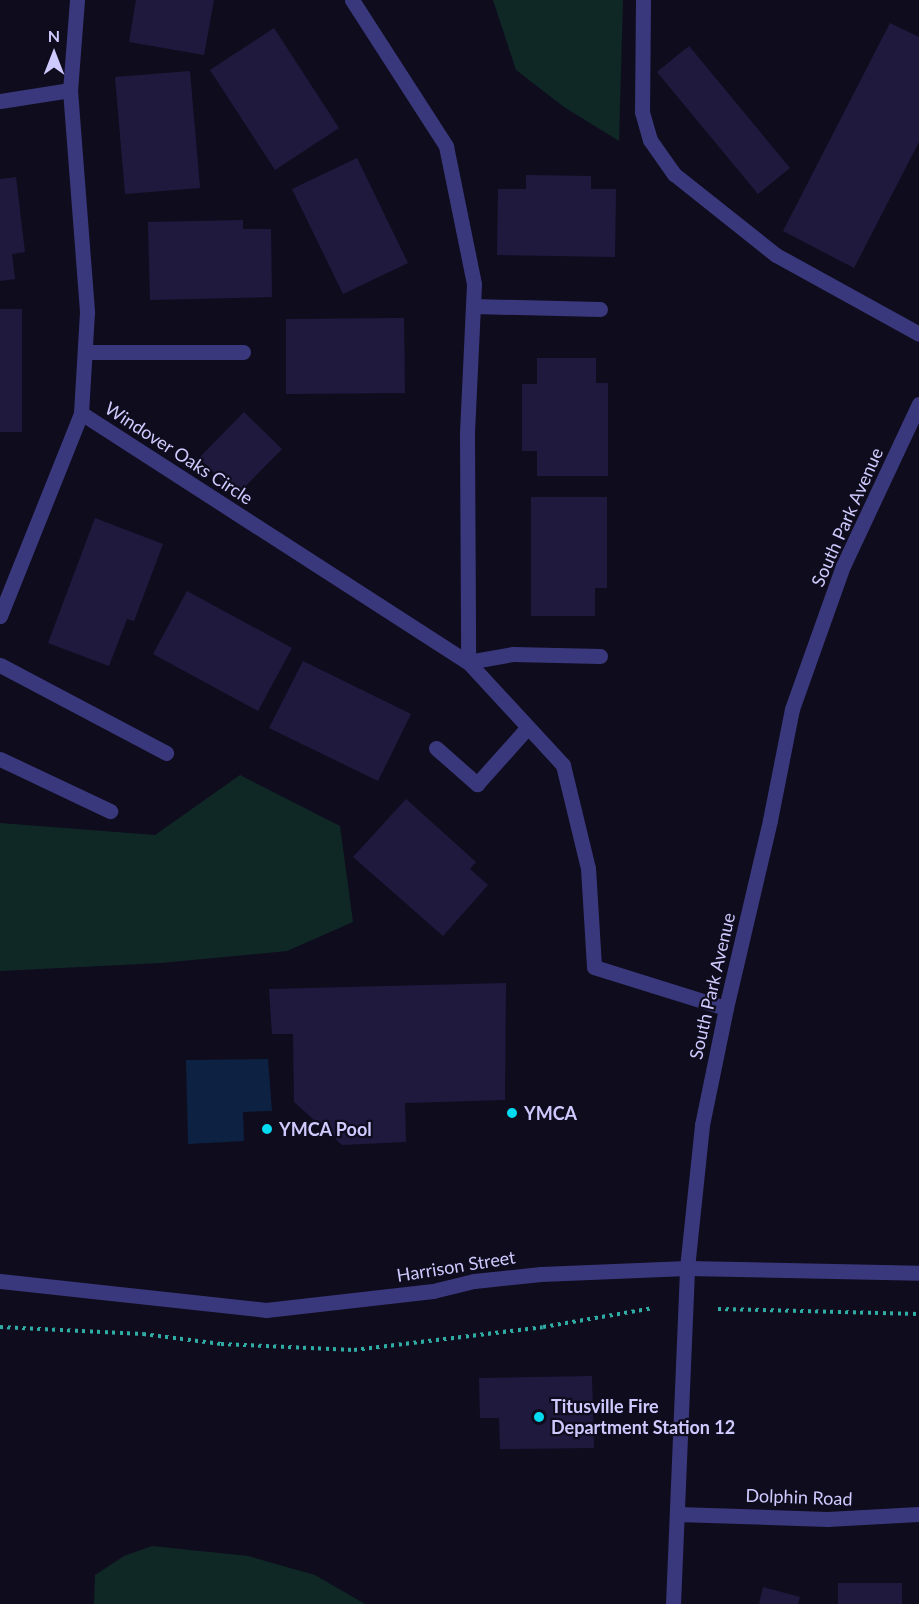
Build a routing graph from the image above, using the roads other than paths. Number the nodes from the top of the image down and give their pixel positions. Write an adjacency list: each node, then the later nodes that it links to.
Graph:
1 (77, 0): 4 (street, Windover Oaks Circle)
2 (352, 0): 6 (street)
3 (643, 0): 8 (street)
4 (70, 90): 5 (street); 9 (street, Windover Oaks Circle)
5 (0, 101)
6 (473, 306): 7 (street); 15 (street)
7 (600, 309)
8 (919, 334)
9 (85, 352): 10 (street); 12 (street, Windover Oaks Circle)
10 (243, 352)
11 (919, 404): 22 (street, South Park Avenue)
12 (81, 413): 13 (street); 15 (street, Windover Oaks Circle)
13 (0, 616)
14 (600, 656): 15 (street)
15 (468, 662): 17 (street, Windover Oaks Circle)
16 (0, 665): 19 (street)
17 (528, 727): 18 (street); 22 (street, Windover Oaks Circle)
18 (436, 748)
19 (166, 753)
20 (0, 759): 21 (street)
21 (110, 811)
22 (726, 1008): 23 (street, South Park Avenue)
23 (687, 1268): 24 (street, Harrison Street); 25 (street, Harrison Street); 26 (street, South Park Avenue)
24 (919, 1273)
25 (0, 1281)
26 (676, 1514): 27 (street, Dolphin Road); 28 (street, South Park Avenue)
27 (919, 1514)
28 (673, 1604)

